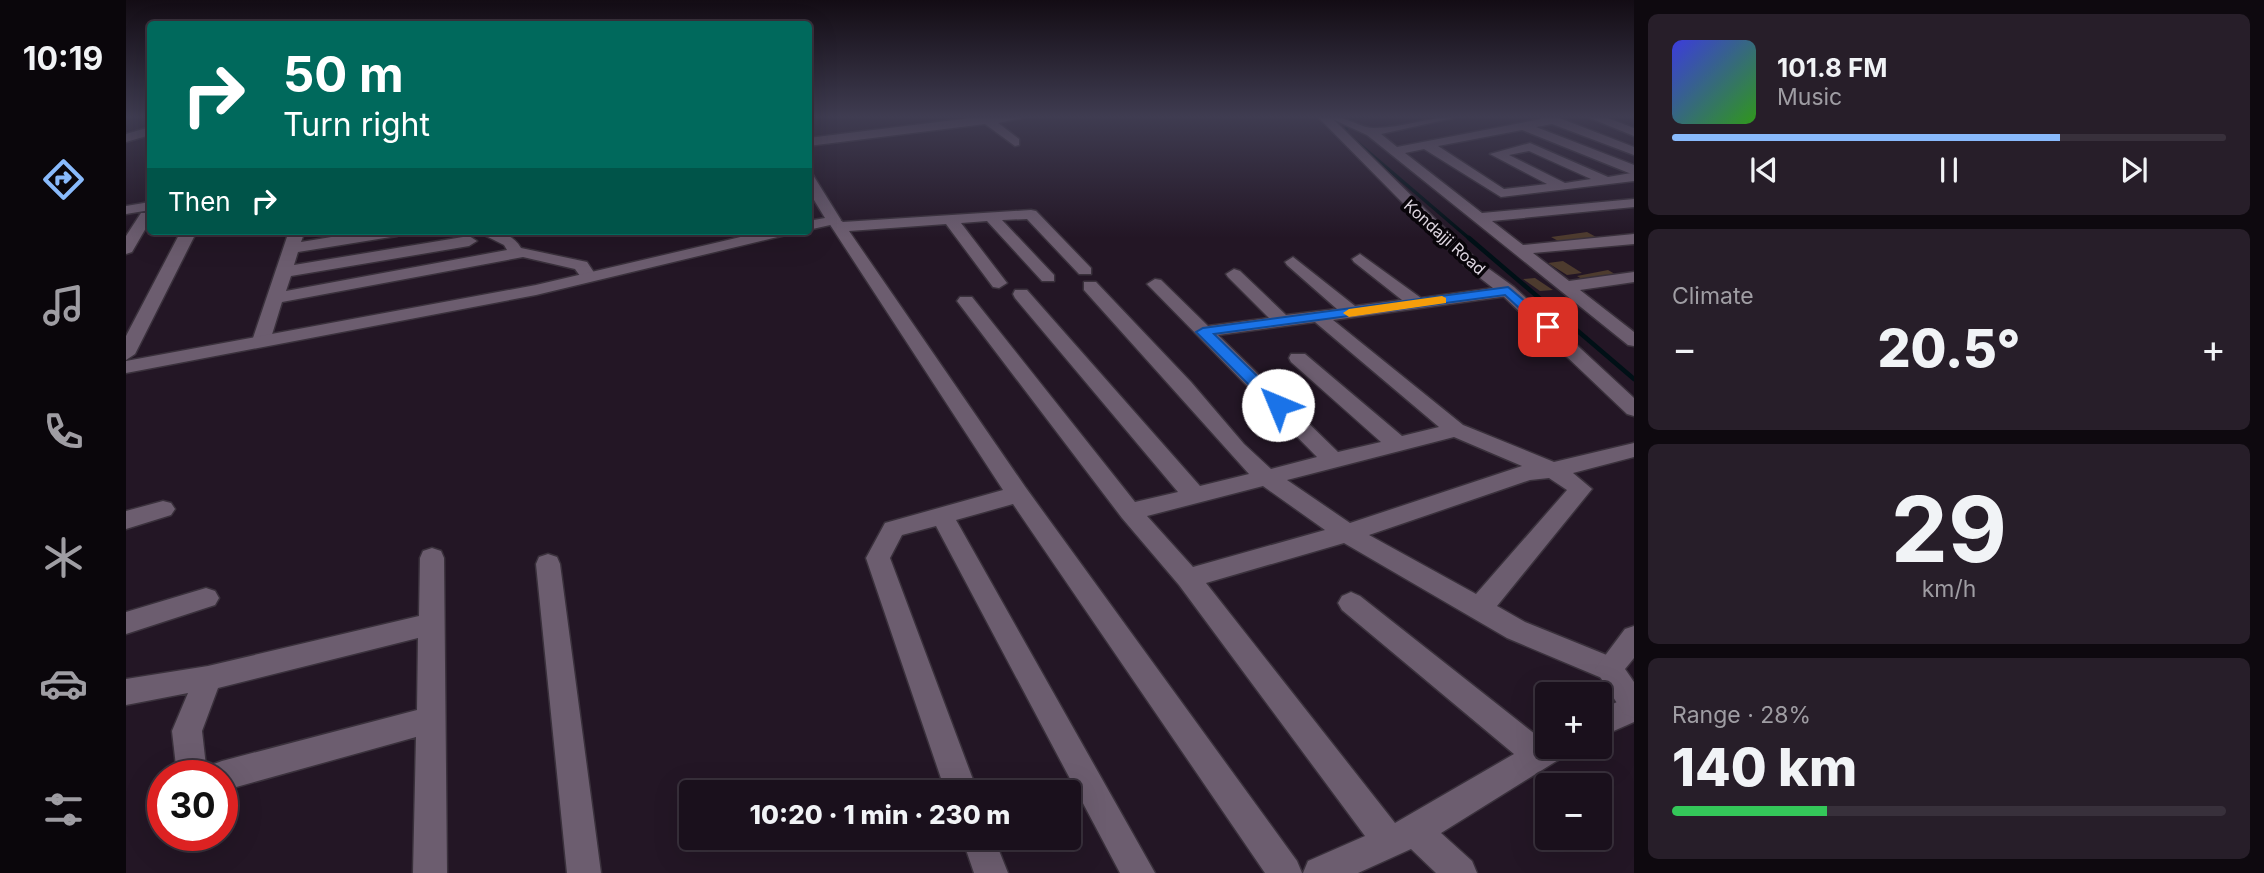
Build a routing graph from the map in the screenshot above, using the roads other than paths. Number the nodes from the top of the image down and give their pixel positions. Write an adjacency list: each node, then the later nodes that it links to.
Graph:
1 (1364, 157): 45 (street, Kondajji Road)
2 (1402, 157): 20 (street)
3 (1445, 157): 12 (street)
4 (1502, 157): 11 (street)
5 (1552, 157): 9 (street)
6 (1600, 157): 7 (street)
7 (1634, 170)
8 (1634, 177): 9 (street)
9 (1607, 181): 11 (street)
10 (812, 184): 22 (street)
11 (1569, 186): 12 (street); 14 (street)
12 (1502, 193): 18 (street)
13 (1634, 203): 14 (street)
14 (1616, 205): 18 (street)
15 (126, 209): 16 (street)
16 (147, 211)
17 (147, 213): 32 (street)
18 (1541, 213): 20 (street)
19 (990, 216): 21 (street); 41 (street); 67 (street)
20 (1482, 217): 33 (street)
21 (949, 218): 22 (street); 42 (street)
22 (836, 223): 23 (street); 68 (street)
23 (812, 226)
24 (187, 235): 58 (street)
25 (296, 235): 31 (street)
26 (372, 235): 31 (street)
27 (493, 235): 34 (street)
28 (768, 235): 39 (street)
29 (1634, 239): 33 (street)
30 (469, 241): 37 (street)
31 (291, 248): 37 (street)
32 (126, 249)
33 (1519, 250): 44 (street)
34 (517, 253): 39 (street); 47 (street)
35 (1360, 259): 49 (street)
36 (1293, 262): 50 (street)
37 (283, 272): 47 (street)
38 (1234, 274): 54 (street)
39 (589, 277): 56 (street)
40 (1634, 277): 44 (street)
41 (1048, 278)
42 (999, 283)
43 (1155, 285): 55 (street)
44 (1566, 287): 53 (street)
45 (1508, 291): 49 (street); 61 (street, Kondajji Road)
46 (1021, 294): 69 (street)
47 (274, 298): 56 (street)
48 (966, 301): 71 (street)
49 (1418, 304): 50 (street)
50 (1352, 313): 52 (street)
51 (1634, 315): 53 (street)
52 (1319, 317): 54 (street); 62 (street)
53 (1607, 319): 57 (street)
54 (1283, 322): 55 (street)
55 (1203, 332): 65 (street)
56 (261, 341): 60 (street)
57 (1634, 341)
58 (126, 354)
59 (1298, 358): 63 (street)
60 (126, 367)
61 (1634, 409)
62 (1456, 430): 63 (street); 66 (street)
63 (1396, 443): 65 (street)
64 (1634, 450): 66 (street)
65 (1334, 460): 67 (street)
66 (1553, 470): 74 (street); 80 (street)
67 (1268, 478): 69 (street); 74 (street)
68 (1018, 494): 72 (street); 101 (street)
69 (1195, 496): 71 (street)
70 (163, 509): 73 (street)
71 (1130, 512): 77 (street)
72 (942, 516): 94 (street); 100 (street)
73 (126, 520)
74 (1346, 533): 77 (street); 80 (street)
75 (432, 558): 82 (street)
76 (548, 564): 98 (street)
77 (1188, 578): 95 (street)
78 (206, 598): 81 (street)
79 (1351, 603): 90 (street)
80 (1480, 608): 84 (street)
81 (126, 623)
82 (430, 624): 85 (street); 89 (street)
83 (1634, 637): 84 (street)
84 (1609, 669): 87 (street)
85 (208, 678): 86 (street); 92 (street)
86 (126, 692)
87 (1634, 706): 88 (street)
88 (1612, 718)
89 (432, 719): 93 (street); 97 (street)
90 (1535, 744)
91 (1535, 756): 95 (street)
92 (190, 760)
93 (238, 772)
94 (957, 780)
95 (1402, 837): 102 (street); 103 (street)
96 (982, 850): 99 (street)
97 (430, 873)
98 (584, 873)
99 (991, 873)
100 (1138, 873)
101 (1285, 873)
102 (1320, 873)
103 (1460, 873)

